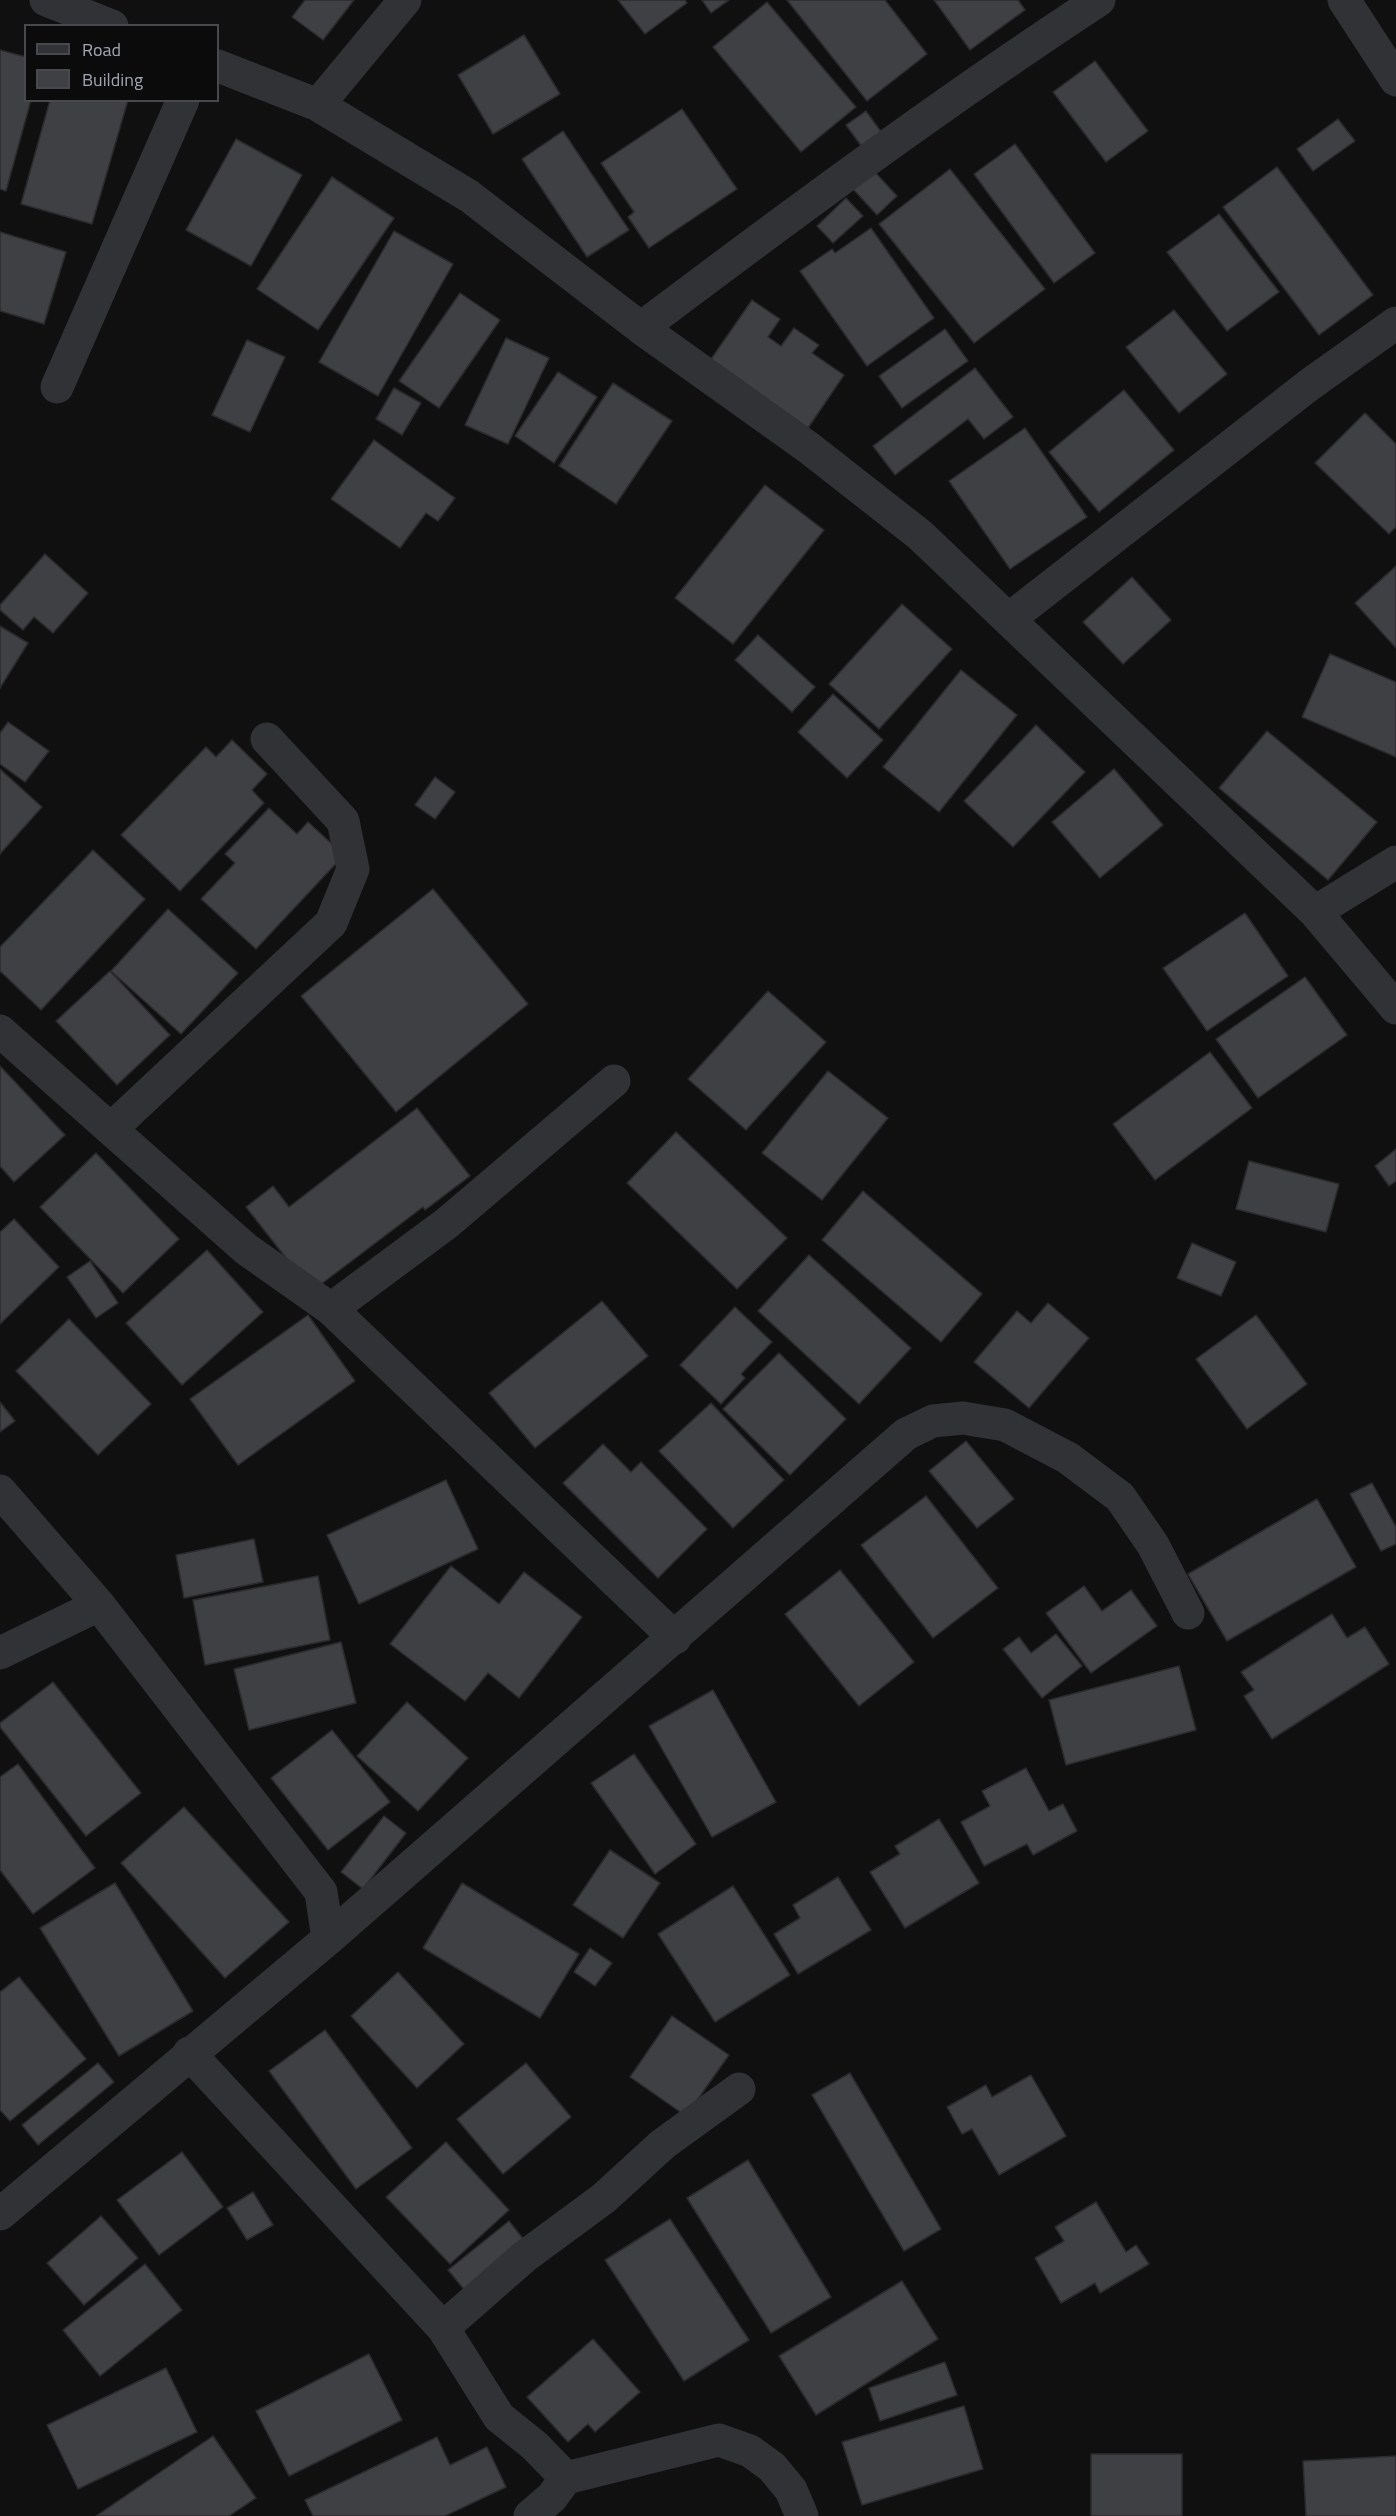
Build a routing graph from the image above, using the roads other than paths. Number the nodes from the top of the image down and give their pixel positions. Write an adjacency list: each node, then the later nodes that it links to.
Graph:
1 (46, 0): 5 (street)
2 (405, 0): 9 (street)
3 (1099, 0): 11 (street)
4 (1344, 0): 7 (street)
5 (107, 24)
6 (219, 66): 9 (street)
7 (1396, 80)
8 (182, 102): 12 (street)
9 (318, 105): 11 (street)
10 (1396, 323): 13 (street)
11 (641, 328): 13 (street)
12 (57, 387)
13 (1009, 619): 16 (street)
14 (267, 739): 20 (street)
15 (1396, 862): 16 (street)
16 (1315, 912): 17 (street)
17 (1396, 1008)
18 (0, 1031): 20 (street)
19 (614, 1081): 21 (street)
20 (111, 1129): 21 (street)
21 (331, 1309): 25 (street)
22 (0, 1491): 23 (street)
23 (99, 1605): 26 (street); 27 (street)
24 (1188, 1613): 25 (street)
25 (675, 1638): 28 (street)
26 (0, 1653)
27 (321, 1892): 28 (street); 29 (street)
28 (368, 1904): 29 (street)
29 (328, 1939): 30 (street)
30 (189, 2053): 32 (street); 33 (street)
31 (740, 2089): 33 (street)
32 (0, 2214)
33 (443, 2328): 34 (street)
34 (566, 2478): 35 (street); 36 (street)
35 (530, 2516)
36 (802, 2516)

